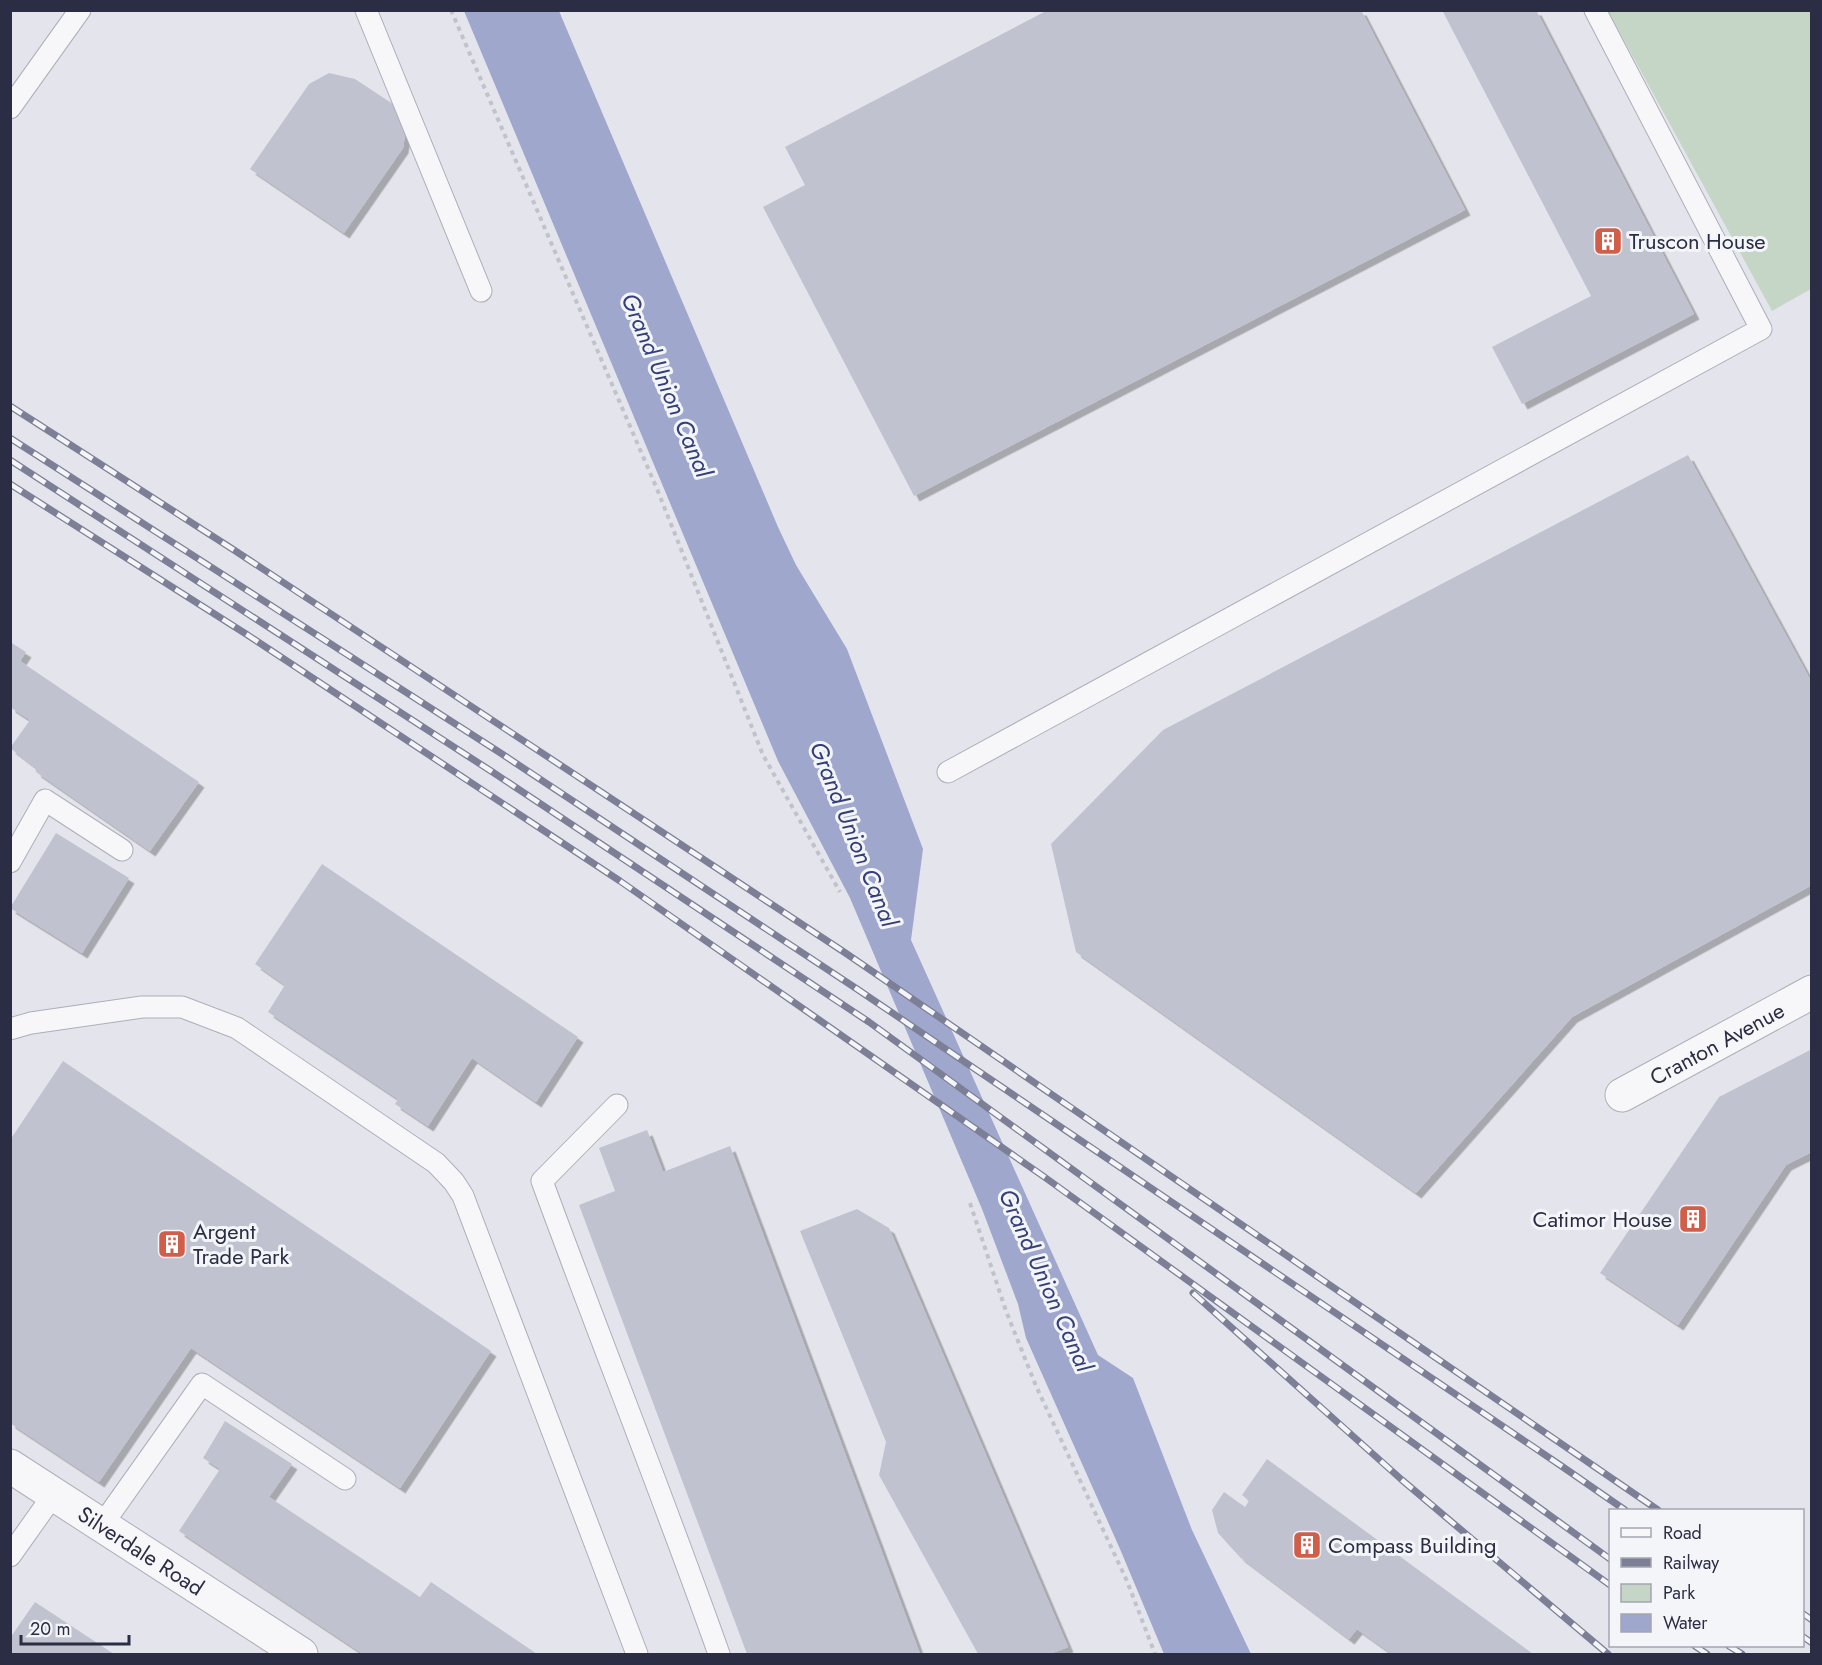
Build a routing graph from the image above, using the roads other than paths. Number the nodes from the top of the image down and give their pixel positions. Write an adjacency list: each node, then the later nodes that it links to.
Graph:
1 (80, 10): 4 (lane)
2 (366, 10): 5 (lane)
3 (1595, 10): 6 (lane)
4 (10, 108)
5 (481, 291)
6 (948, 772)
7 (122, 850): 8 (lane)
8 (10, 862)
9 (1812, 992): 11 (street, Cranton Avenue)
10 (10, 1029): 19 (lane)
11 (1622, 1095)
12 (617, 1105): 20 (lane)
13 (10, 1466): 15 (street, Silverdale Road)
14 (345, 1479): 16 (lane)
15 (54, 1494): 16 (street, Silverdale Road); 17 (lane)
16 (102, 1525): 18 (street, Silverdale Road)
17 (10, 1556)
18 (301, 1654)
19 (637, 1654)
20 (719, 1654)

